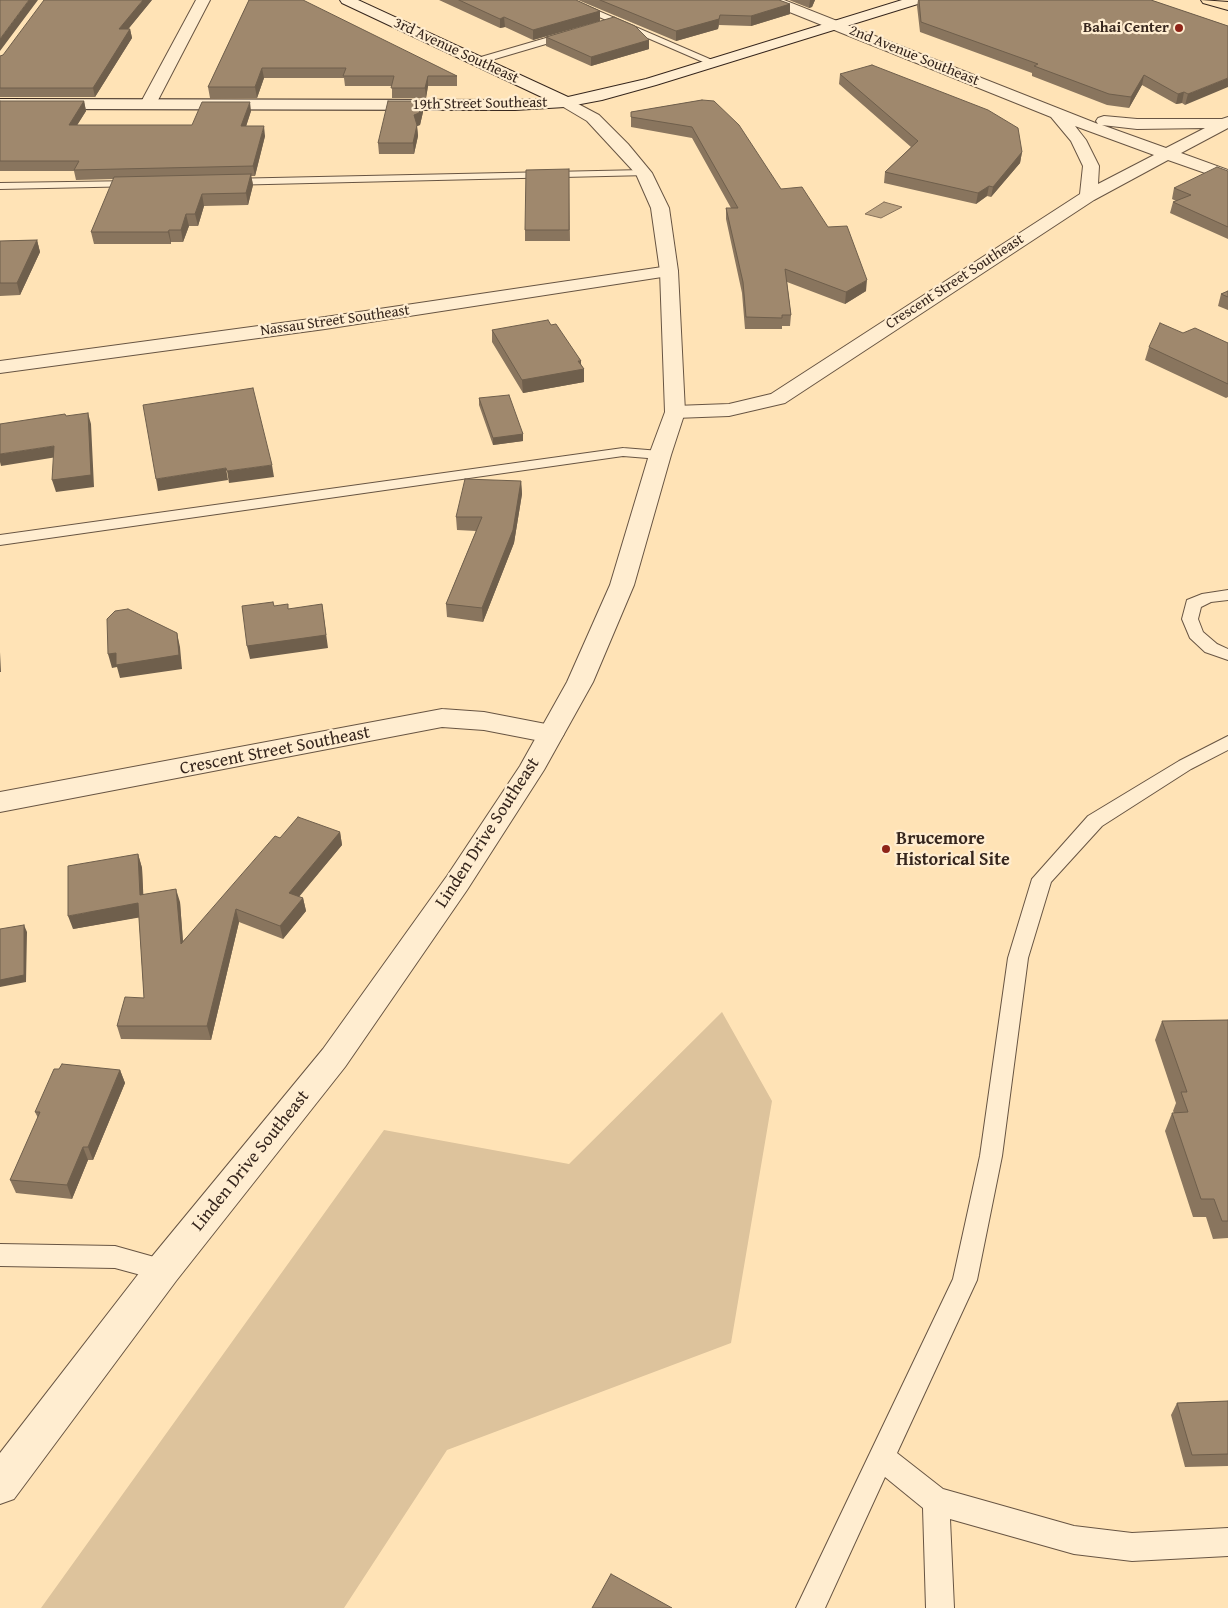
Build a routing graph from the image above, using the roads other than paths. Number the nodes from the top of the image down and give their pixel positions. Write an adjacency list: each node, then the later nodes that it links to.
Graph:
1 (203, 0): 17 (street)
2 (347, 0): 12 (street, 3rd Avenue Southeast)
3 (565, 0): 8 (lane)
4 (772, 0): 9 (street, 2nd Avenue Southeast)
5 (916, 0): 9 (street, 19th Street Southeast)
6 (1208, 0): 7 (main road)
7 (1228, 6)
8 (614, 21): 10 (lane); 13 (lane)
9 (838, 25): 13 (street, 19th Street Southeast); 19 (street, 2nd Avenue Southeast)
10 (595, 26)
11 (576, 32): 12 (lane)
12 (478, 61): 14 (street, 3rd Avenue Southeast)
13 (714, 63): 15 (street, 19th Street Southeast)
14 (502, 72): 15 (street, 3rd Avenue Southeast); 18 (street)
15 (565, 102): 18 (street, 19th Street Southeast); 22 (street, Linden Drive Southeast)
16 (0, 104): 17 (street, 19th Street Southeast)
17 (148, 104): 18 (street, 19th Street Southeast)
18 (472, 105)
19 (1056, 114): 20 (street, 2nd Avenue Southeast); 21 (street, 2nd Avenue Southeast); 27 (street, 2nd Avenue Southeast)
20 (1227, 122): 21 (street, Crescent Street Southeast)
21 (1165, 154): 23 (street, 2nd Avenue Southeast); 27 (street, Crescent Street Southeast)
22 (644, 173): 24 (lane); 28 (street, Linden Drive Southeast)
23 (1228, 176)
24 (214, 182)
25 (145, 184): 26 (lane)
26 (0, 186)
27 (1088, 196): 30 (street, Crescent Street Southeast)
28 (669, 270): 29 (street, Nassau Street Southeast); 30 (street, Linden Drive Southeast)
29 (0, 367)
30 (675, 412): 31 (street, Linden Drive Southeast)
31 (660, 455): 32 (lane); 35 (street, Linden Drive Southeast)
32 (0, 540)
33 (1228, 595): 34 (lane)
34 (1228, 655)
35 (551, 734): 37 (street, Crescent Street Southeast); 39 (street, Linden Drive Southeast)
36 (1228, 742): 40 (lane)
37 (0, 802)
38 (0, 1255): 39 (lane)
39 (164, 1270): 41 (street, Linden Drive Southeast)
40 (882, 1458): 42 (lane); 44 (lane)
41 (0, 1485)
42 (936, 1501): 43 (lane); 45 (lane)
43 (1228, 1542)
44 (810, 1608)
45 (940, 1608)

